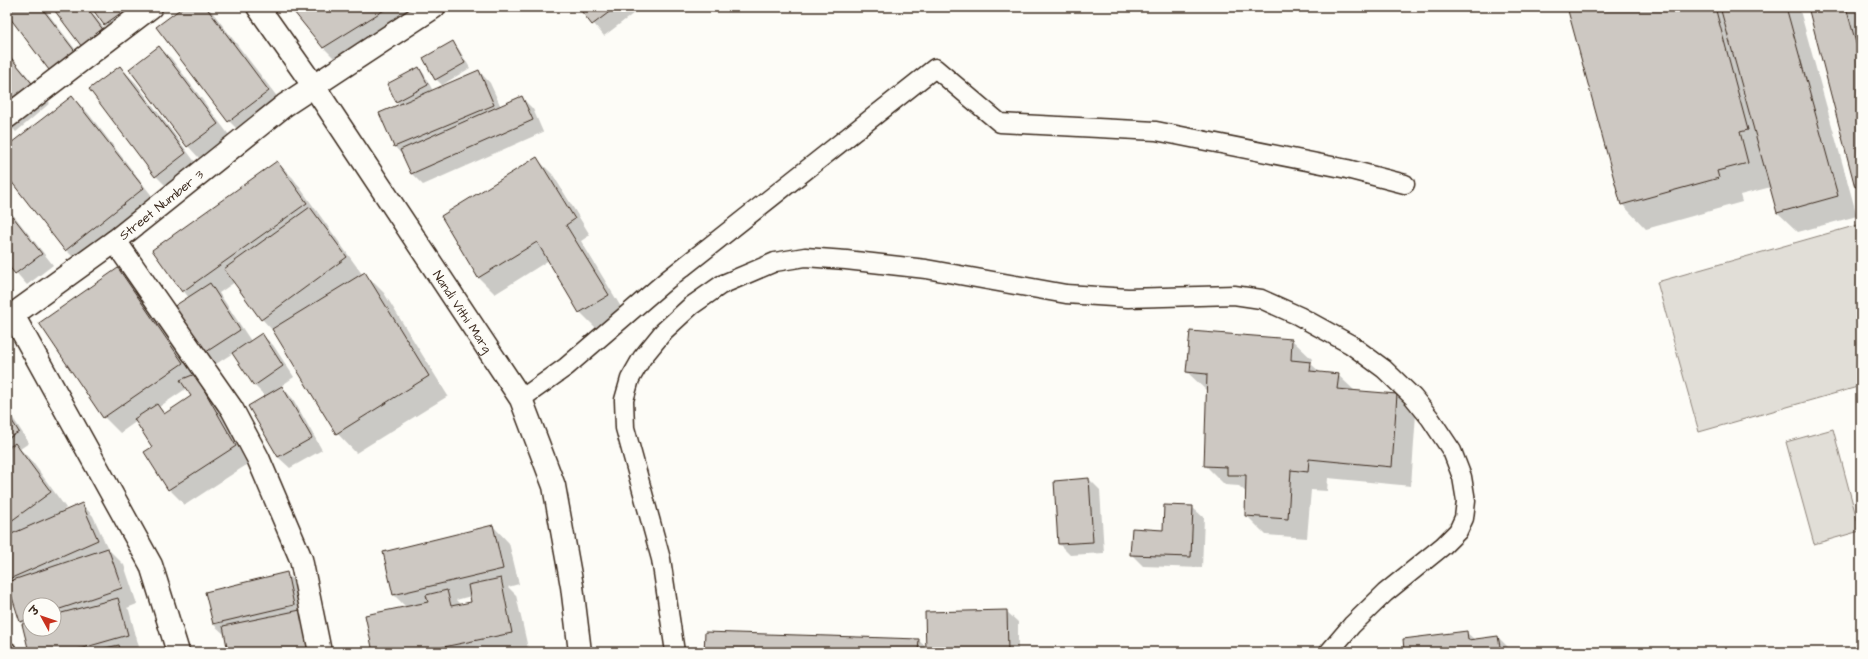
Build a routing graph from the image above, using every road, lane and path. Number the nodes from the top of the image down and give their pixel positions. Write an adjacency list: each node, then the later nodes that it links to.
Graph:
1 (151, 7): 5 (street)
2 (258, 7): 4 (street, Nandi Vithi Marg)
3 (434, 7): 4 (street, Street Number 3)
4 (313, 85): 7 (street, Street Number 3); 9 (street, Nandi Vithi Marg)
5 (7, 117)
6 (1405, 184): 9 (lane)
7 (116, 241): 8 (street, Street Number 3); 11 (street)
8 (10, 317): 10 (street)
9 (521, 399): 12 (street, Nandi Vithi Marg)
10 (178, 652)
11 (320, 652)
12 (580, 652)
13 (675, 652): 14 (lane)
14 (1329, 652)

